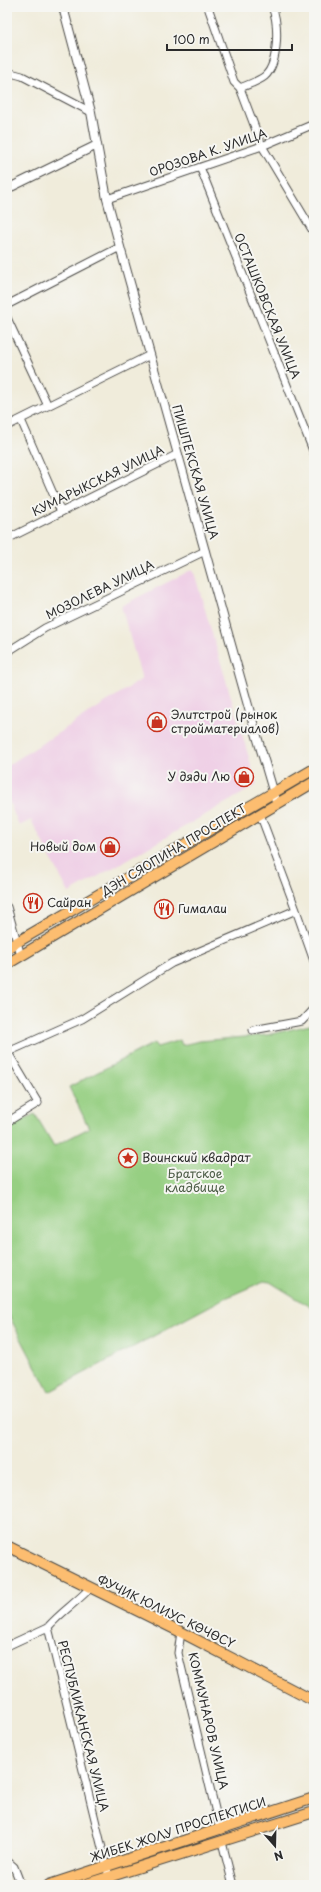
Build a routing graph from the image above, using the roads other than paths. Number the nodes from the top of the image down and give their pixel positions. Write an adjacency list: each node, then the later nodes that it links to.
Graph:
1 (63, 7): 7 (street, ПИШПЕКСКАЯ УЛИЦА)
2 (208, 7): 6 (street)
3 (282, 7): 4 (street)
4 (273, 9): 6 (street)
5 (7, 72): 7 (street)
6 (240, 88): 10 (street)
7 (91, 112): 9 (street, ПИШПЕКСКАЯ УЛИЦА)
8 (314, 124): 10 (street, ОРОЗОВА К. УЛИЦА)
9 (97, 145): 12 (street); 13 (street, ПИШПЕКСКАЯ УЛИЦА)
10 (262, 146): 11 (street, ОРОЗОВА К. УЛИЦА); 14 (street)
11 (200, 167): 13 (street, ОРОЗОВА К. УЛИЦА); 22 (street, ОСТАШКОВСКАЯ УЛИЦА)
12 (7, 189)
13 (108, 199): 15 (street, ПИШПЕКСКАЯ УЛИЦА)
14 (314, 233)
15 (120, 247): 16 (street); 18 (street, ПИШПЕКСКАЯ УЛИЦА)
16 (7, 305)
17 (7, 318): 19 (street)
18 (150, 355): 19 (street); 23 (street, ПИШПЕКСКАЯ УЛИЦА)
19 (48, 406): 20 (street)
20 (21, 420): 21 (street); 24 (street)
21 (7, 426)
22 (314, 453)
23 (178, 454): 24 (street, КУМАРЫКСКАЯ УЛИЦА); 26 (street, ПИШПЕКСКАЯ УЛИЦА)
24 (61, 512): 25 (street, КУМАРЫКСКАЯ УЛИЦА)
25 (7, 539)
26 (205, 551): 27 (street, МОЗОЛЕВА УЛИЦА); 30 (street, ПИШПЕКСКАЯ УЛИЦА)
27 (7, 652)
28 (314, 769): 30 (main road, ДЭН СЯОПИНА ПРОСПЕКТ)
29 (314, 782): 31 (main road, ДЭН СЯОПИНА ПРОСПЕКТ)
30 (274, 792): 31 (street, ПИШПЕКСКАЯ УЛИЦА); 35 (main road, ДЭН СЯОПИНА ПРОСПЕКТ)
31 (277, 804): 32 (main road, ДЭН СЯОПИНА ПРОСПЕКТ)
32 (260, 814): 34 (street); 37 (main road, ДЭН СЯОПИНА ПРОСПЕКТ)
33 (7, 907): 35 (street)
34 (296, 910): 38 (street); 42 (street)
35 (17, 942): 36 (main road, ДЭН СЯОПИНА ПРОСПЕКТ); 37 (street)
36 (7, 948)
37 (21, 956): 39 (main road, ДЭН СЯОПИНА ПРОСПЕКТ)
38 (314, 961)
39 (7, 964)
40 (314, 1008): 41 (street)
41 (253, 1030)
42 (7, 1052): 43 (street)
43 (7, 1122)
44 (7, 1546): 45 (main road, ФУЧИК ЮЛИУС КӨЧӨСҮ)
45 (90, 1588): 46 (street, РЕСПУБЛИКАНСКАЯ УЛИЦА); 47 (main road, ФУЧИК ЮЛИУС КӨЧӨСҮ)
46 (48, 1627): 48 (street); 55 (street, РЕСПУБЛИКАНСКАЯ УЛИЦА)
47 (181, 1632): 49 (main road, ФУЧИК ЮЛИУС КӨЧӨСҮ); 52 (street, КОММУНАРОВ УЛИЦА)
48 (7, 1646)
49 (314, 1701)
50 (314, 1798): 52 (main road, ЖИБЕК ЖОЛУ ПРОСПЕКТИСИ)
51 (314, 1812): 53 (main road, ЖИБЕК ЖОЛУ ПРОСПЕКТИСИ)
52 (220, 1830): 53 (main road, КОММУНАРОВ УЛИЦА); 55 (main road, ЖИБЕК ЖОЛУ ПРОСПЕКТИСИ)
53 (222, 1842): 56 (main road, ЖИБЕК ЖОЛУ ПРОСПЕКТИСИ); 60 (street, КОММУНАРОВ УЛИЦА)
54 (7, 1861): 57 (street)
55 (106, 1866): 56 (street, РЕСПУБЛИКАНСКАЯ УЛИЦА); 58 (main road, ЖИБЕК ЖОЛУ ПРОСПЕКТИСИ)
56 (110, 1881): 59 (main road, ЖИБЕК ЖОЛУ ПРОСПЕКТИСИ)
57 (21, 1885)
58 (49, 1885)
59 (83, 1885)
60 (234, 1885)

